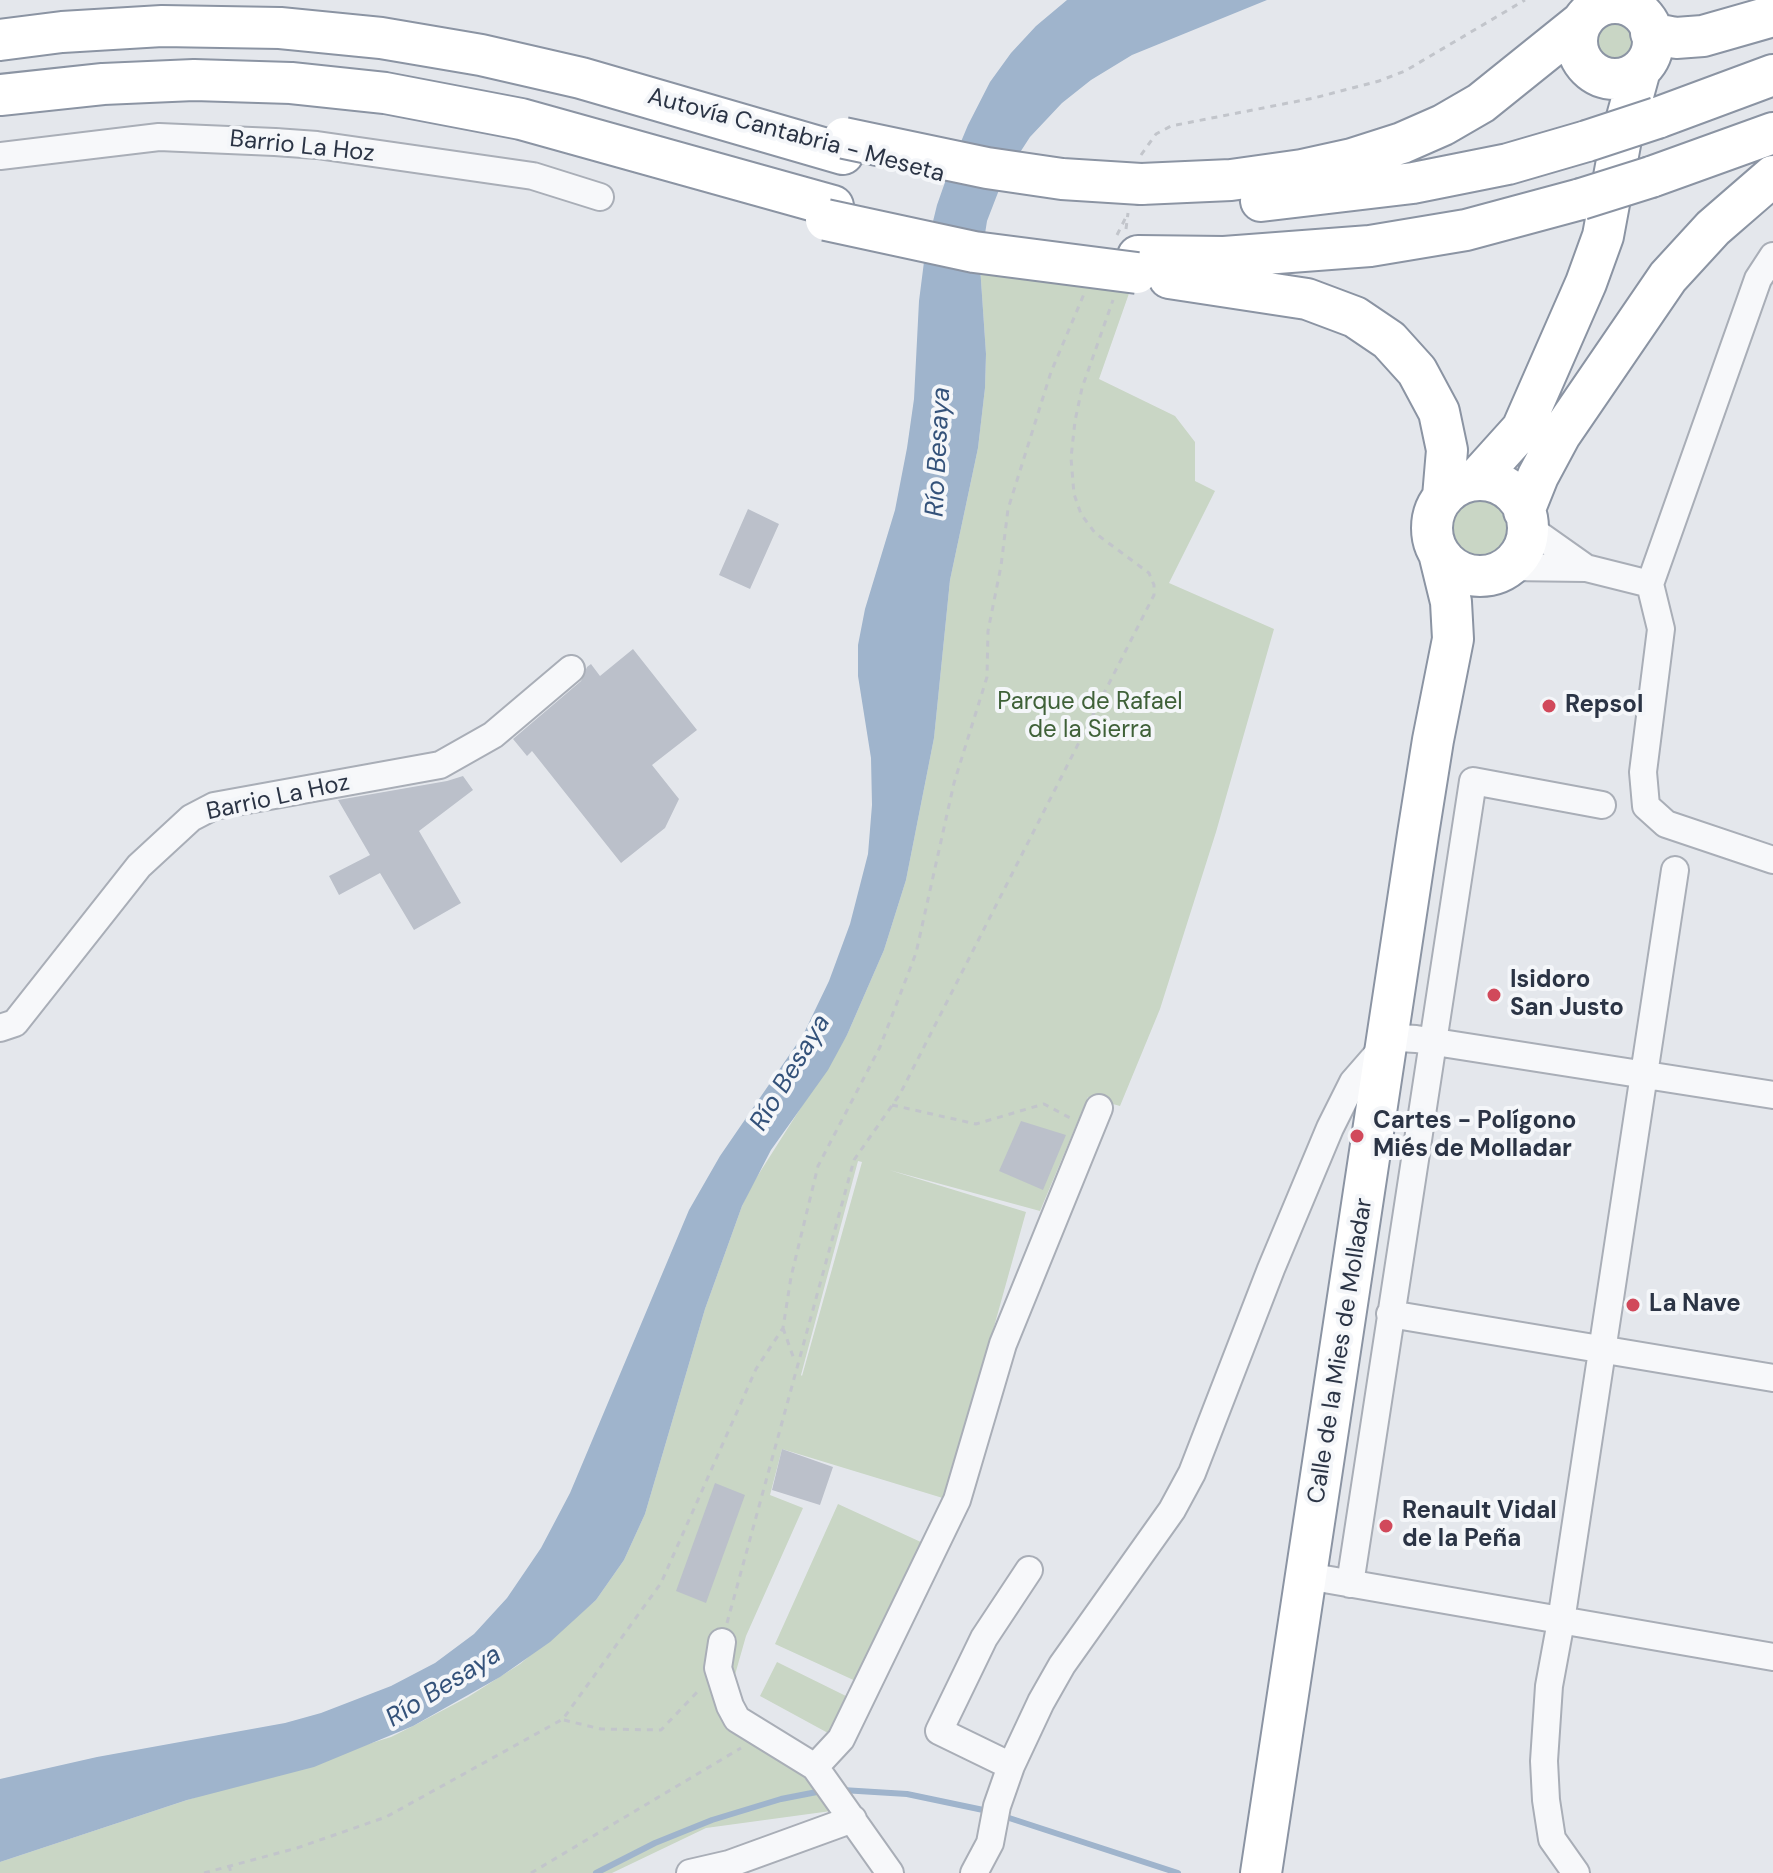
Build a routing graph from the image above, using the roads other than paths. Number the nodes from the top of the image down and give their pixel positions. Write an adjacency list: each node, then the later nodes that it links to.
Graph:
1 (1773, 16): 2 (highway)
2 (1623, 20): 4 (highway); 4 (highway); 8 (highway); 11 (highway)
3 (0, 40): 11 (highway, Autovía Cantabria - Meseta)
4 (1596, 75): 8 (highway)
5 (1773, 75): 8 (highway, Autovía Cantabria - Meseta, bridge)
6 (0, 95): 14 (highway)
7 (1773, 133): 14 (highway, bridge)
8 (1604, 140): 11 (highway, Autovía Cantabria - Meseta); 15 (highway)
9 (0, 156): 12 (street, Barrio La Hoz)
10 (1773, 176): 17 (highway)
11 (1136, 191)
12 (600, 197)
13 (1773, 256): 21 (street)
14 (1126, 259): 16 (highway)
15 (1522, 429): 16 (highway); 17 (highway)
16 (1460, 488): 17 (highway); 18 (highway)
17 (1524, 513): 19 (street); 20 (highway)
18 (1439, 553): 20 (highway); 22 (highway, Calle de la Mies de Molladar)
19 (1586, 568): 20 (street); 21 (street)
20 (1504, 569): 22 (highway, Calle de la Mies de Molladar)
21 (1650, 584): 25 (street)
22 (1453, 639): 29 (highway, Calle de la Mies de Molladar)
23 (571, 669): 27 (street, Barrio La Hoz)
24 (1602, 805): 28 (street)
25 (1773, 860)
26 (1675, 870): 30 (street)
27 (0, 1028)
28 (1432, 1041): 29 (street); 30 (street); 33 (street)
29 (1387, 1043): 37 (highway, Calle de la Mies de Molladar); 42 (street)
30 (1644, 1075): 31 (street); 34 (street)
31 (1773, 1095)
32 (1095, 1118): 43 (street)
33 (1390, 1314): 34 (street); 38 (street)
34 (1602, 1350): 35 (street); 39 (street)
35 (1773, 1378)
36 (1029, 1570): 42 (street)
37 (1307, 1576): 38 (street); 48 (highway, Calle de la Mies de Molladar)
38 (1350, 1584): 39 (street)
39 (1561, 1621): 41 (street); 49 (street)
40 (722, 1642): 43 (street)
41 (1773, 1657)
42 (1011, 1766): 47 (street)
43 (818, 1771): 44 (street)
44 (846, 1810): 45 (street); 46 (street)
45 (690, 1873)
46 (890, 1873)
47 (974, 1873)
48 (1261, 1873)
49 (1576, 1873)

